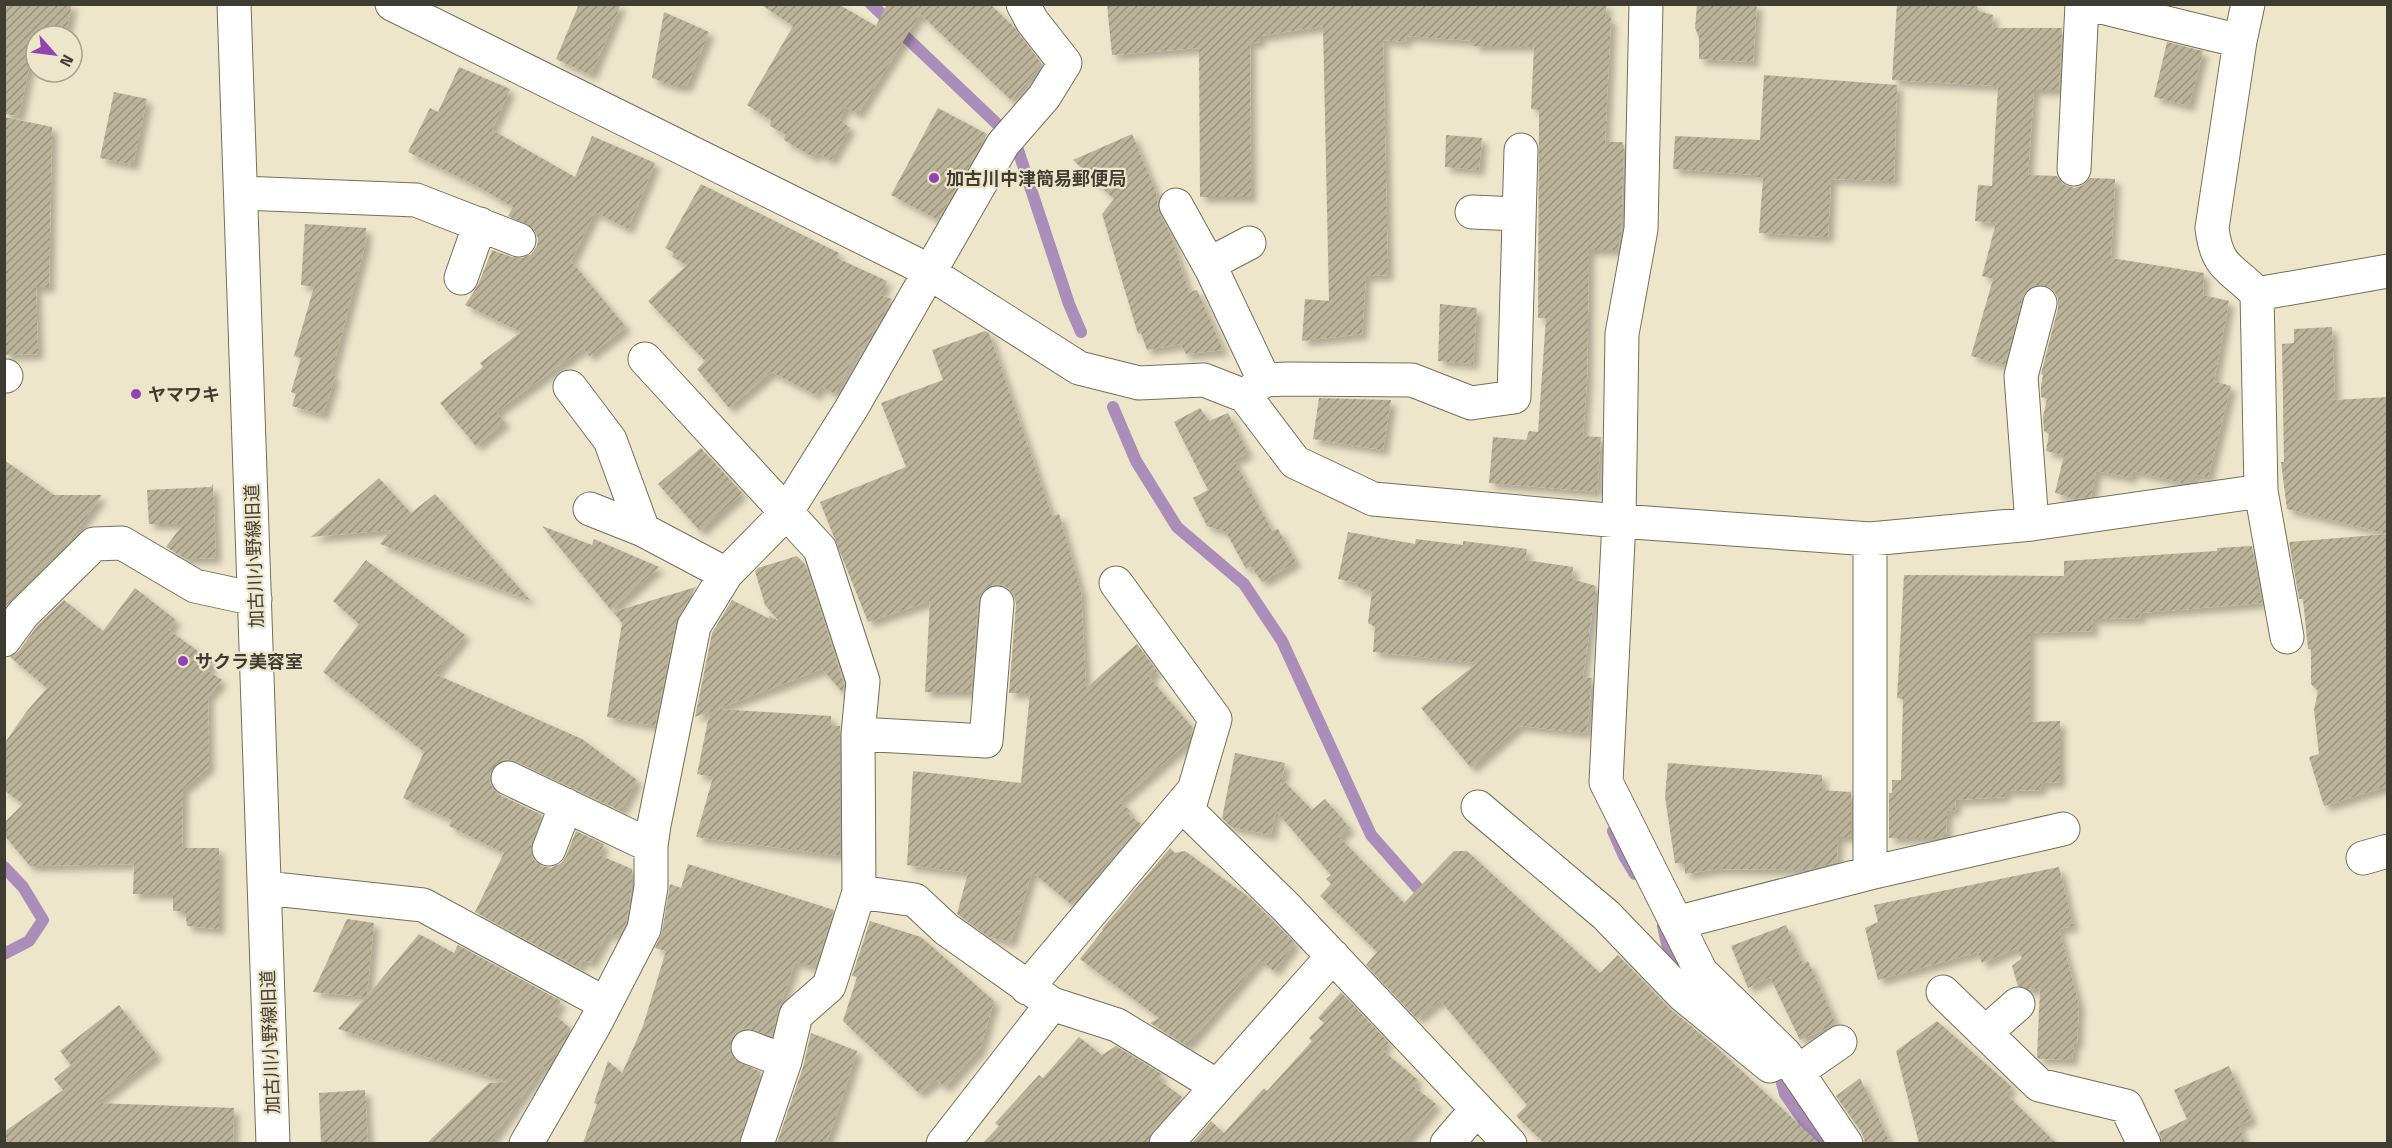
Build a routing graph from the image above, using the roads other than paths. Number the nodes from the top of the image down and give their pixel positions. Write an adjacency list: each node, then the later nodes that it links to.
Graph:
1 (234, 4): 11 (street, 加古川小野線旧道)
2 (392, 4): 20 (street)
3 (1023, 4): 20 (street)
4 (1646, 4): 30 (street)
5 (2082, 4): 10 (street)
6 (2089, 4): 8 (street)
7 (2248, 4): 8 (street)
8 (2240, 41): 22 (street)
9 (1521, 150): 14 (street)
10 (2074, 169)
11 (242, 193): 15 (street); 36 (street, 加古川小野線旧道)
12 (1176, 205): 18 (street)
13 (1472, 212): 14 (street)
14 (1519, 214): 26 (street)
15 (480, 224): 16 (street); 21 (street)
16 (519, 240)
17 (1249, 243): 18 (street)
18 (1209, 264): 26 (street)
19 (2388, 271): 22 (street)
20 (931, 274): 26 (street); 29 (street)
21 (461, 278)
22 (2257, 294): 27 (street)
23 (2040, 303): 31 (street)
24 (645, 359): 29 (street)
25 (570, 387): 32 (street)
26 (1254, 388): 30 (street)
27 (2261, 491): 31 (street); 38 (street)
28 (590, 509): 32 (street)
29 (785, 514): 34 (street); 40 (street)
30 (1619, 521): 33 (street); 51 (street)
31 (2032, 524): 33 (street)
32 (643, 530): 34 (street)
33 (1870, 539): 48 (street)
34 (726, 574): 46 (street)
35 (1116, 583): 42 (street)
36 (255, 599): 39 (street); 49 (street, 加古川小野線旧道)
37 (997, 603): 40 (street)
38 (2287, 637)
39 (4, 640)
40 (858, 734): 50 (street)
41 (508, 778): 43 (street)
42 (1194, 790): 52 (street); 54 (street)
43 (566, 805): 46 (street); 47 (street)
44 (1478, 807): 61 (street)
45 (2062, 829): 48 (street)
46 (651, 846): 55 (street)
47 (549, 849)
48 (1870, 873): 51 (street)
49 (265, 888): 55 (street); 64 (street, 加古川小野線旧道)
50 (859, 892): 54 (street); 60 (street)
51 (1676, 923): 61 (street)
52 (1333, 956): 62 (street); 63 (street)
53 (1943, 992): 57 (street)
54 (1039, 996): 62 (street); 67 (street)
55 (604, 1003): 65 (street)
56 (2018, 1004): 57 (street)
57 (1985, 1033): 72 (street)
58 (1840, 1042): 61 (street)
59 (748, 1047): 60 (street)
60 (785, 1060): 66 (street)
61 (1791, 1063): 71 (street)
62 (1217, 1086): 68 (street)
63 (1477, 1109): 69 (street); 70 (street)
64 (273, 1143)
65 (526, 1143)
66 (756, 1143)
67 (943, 1143)
68 (1166, 1143)
69 (1447, 1143)
70 (1510, 1143)
71 (1846, 1143)
72 (2144, 1143)

